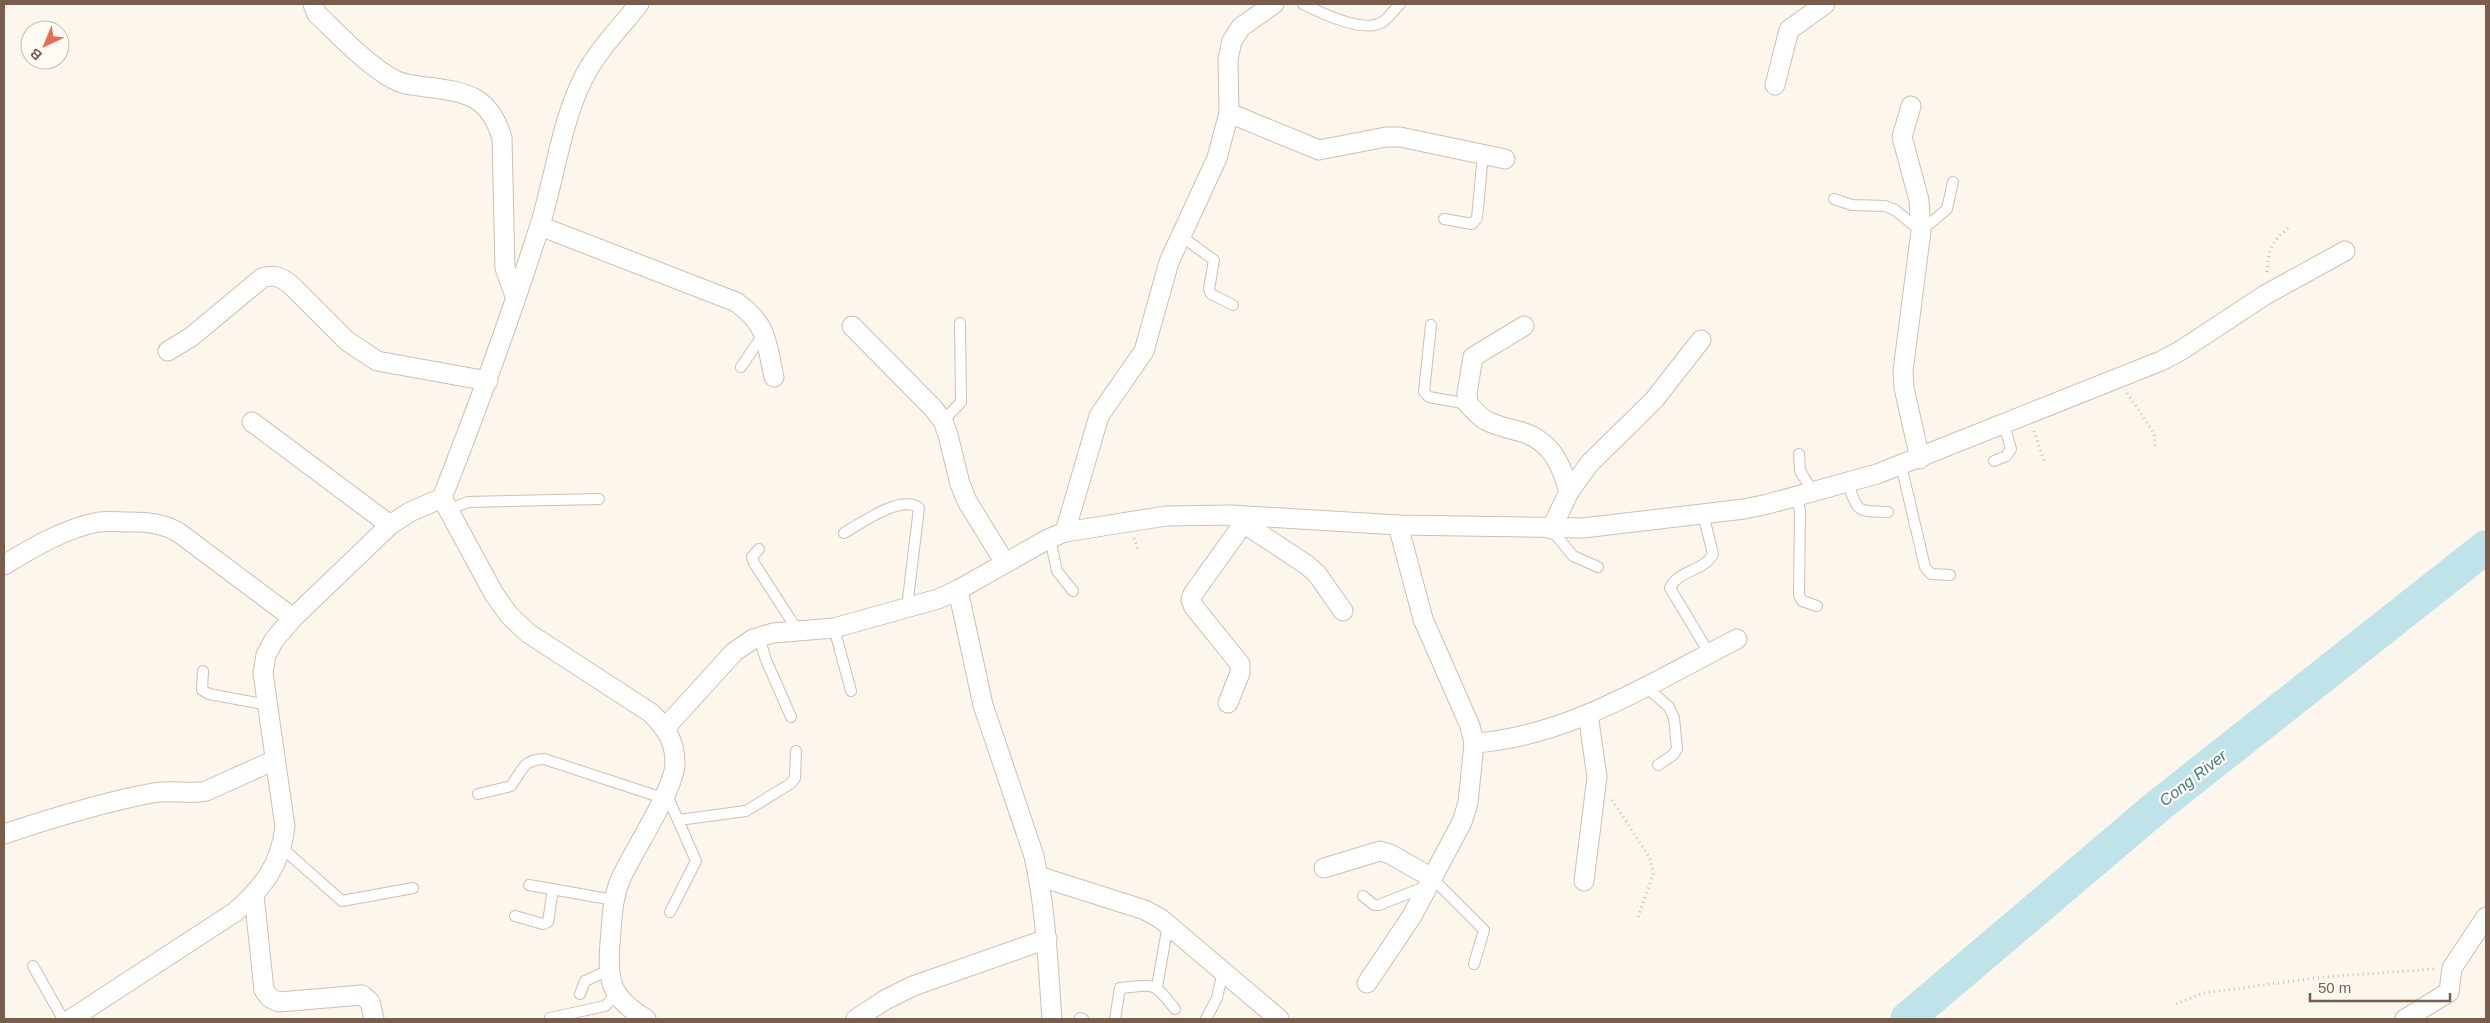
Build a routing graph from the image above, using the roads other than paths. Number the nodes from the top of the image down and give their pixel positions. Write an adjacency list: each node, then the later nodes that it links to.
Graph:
1 (313, 4): 19 (street)
2 (639, 4): 15 (street)
3 (1274, 4): 9 (street)
4 (1303, 4): 5 (lane)
5 (1400, 4)
6 (1825, 4): 7 (street)
7 (1775, 85)
8 (1910, 106): 16 (street)
9 (1229, 113): 10 (street); 17 (street)
10 (1483, 154): 11 (street); 14 (lane)
11 (1505, 159)
12 (1953, 182): 16 (lane)
13 (1834, 199): 16 (lane)
14 (1444, 219)
15 (540, 226): 19 (street); 25 (street)
16 (1921, 231): 36 (street)
17 (1181, 236): 20 (lane); 51 (street)
18 (2344, 251): 34 (street)
19 (515, 296): 30 (street)
20 (1233, 305)
21 (960, 324): 32 (lane)
22 (1430, 325): 31 (lane)
23 (852, 326): 32 (street)
24 (1524, 326): 31 (street)
25 (764, 332): 28 (lane); 29 (street)
26 (1701, 340): 40 (street)
27 (168, 351): 30 (street)
28 (742, 368)
29 (774, 377)
30 (488, 381): 43 (street)
31 (1468, 404): 40 (street)
32 (943, 421): 53 (street)
33 (252, 422): 47 (street)
34 (2004, 424): 36 (street); 37 (lane)
35 (1798, 454): 41 (lane)
36 (1920, 459): 38 (street)
37 (1994, 461)
38 (1901, 466): 39 (street); 56 (lane)
39 (1847, 482): 41 (street); 44 (lane)
40 (1569, 492): 49 (street)
41 (1805, 494): 45 (street); 59 (lane)
42 (599, 499): 43 (lane)
43 (445, 504): 47 (street); 75 (street)
44 (1888, 512)
45 (1703, 514): 49 (street); 67 (lane)
46 (1237, 519): 48 (street); 51 (street); 61 (street); 71 (street)
47 (390, 525): 62 (street)
48 (1398, 525): 49 (street); 76 (street)
49 (1551, 529): 55 (lane)
50 (844, 533): 60 (lane)
51 (1058, 535): 53 (street); 58 (lane)
52 (759, 549): 64 (lane)
53 (1005, 563): 57 (street)
54 (4, 565): 62 (street)
55 (1598, 567)
56 (1950, 576)
57 (958, 590): 60 (street); 86 (street)
58 (1073, 591)
59 (1817, 606)
60 (908, 607): 63 (street)
61 (1343, 611)
62 (293, 618): 72 (street)
63 (834, 628): 64 (street); 70 (lane)
64 (798, 631): 65 (street)
65 (759, 637): 74 (lane); 75 (street)
66 (1737, 639): 67 (street)
67 (1708, 654): 69 (street)
68 (203, 671): 72 (lane)
69 (1645, 686): 73 (street); 79 (lane)
70 (851, 691)
71 (1228, 703)
72 (268, 705): 78 (street)
73 (1588, 714): 76 (street); 87 (street)
74 (791, 717)
75 (665, 728): 81 (street)
76 (1474, 743): 88 (street)
77 (796, 752): 82 (lane)
78 (275, 760): 83 (street); 84 (street)
79 (1658, 765)
80 (478, 794): 81 (lane)
81 (664, 795): 82 (lane); 94 (street)
82 (679, 820): 95 (lane)
83 (4, 834)
84 (282, 848): 90 (lane); 92 (street)
85 (1324, 868): 88 (street)
86 (1038, 876): 98 (street); 99 (street)
87 (1584, 881)
88 (1430, 882): 93 (lane); 100 (lane); 104 (street)
89 (529, 885): 91 (lane)
90 (413, 888)
91 (553, 889): 94 (lane); 96 (lane)
92 (254, 895): 111 (street); 112 (street)
93 (1363, 896)
94 (614, 900): 102 (street)
95 (670, 912)
96 (514, 916)
97 (2486, 917): 119 (street)
98 (1168, 924): 103 (street); 105 (lane)
99 (1047, 939): 114 (street); 115 (street)
100 (1474, 964)
101 (32, 966): 110 (lane)
102 (609, 970): 106 (lane); 107 (street)
103 (1223, 971): 117 (lane); 118 (street)
104 (1366, 983)
105 (1157, 987): 108 (lane); 116 (lane)
106 (580, 994)
107 (623, 1007): 109 (lane); 113 (street)
108 (1175, 1009)
109 (550, 1018)
110 (64, 1019)
111 (72, 1019)
112 (374, 1019)
113 (646, 1019)
114 (856, 1019)
115 (1052, 1019)
116 (1115, 1019)
117 (1206, 1019)
118 (1279, 1019)
119 (2405, 1019)

